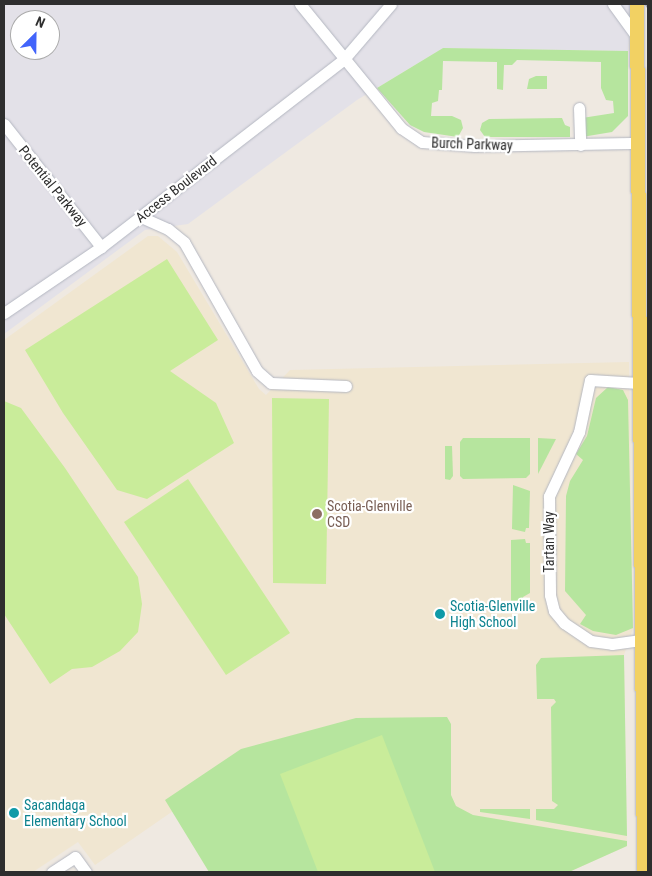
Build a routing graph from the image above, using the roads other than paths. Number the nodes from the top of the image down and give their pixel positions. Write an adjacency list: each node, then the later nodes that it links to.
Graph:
1 (300, 4): 6 (street, Burch Parkway)
2 (391, 4): 6 (street, Access Boulevard)
3 (613, 4): 5 (street)
4 (636, 4): 5 (main road)
5 (637, 37): 9 (main road)
6 (344, 59): 10 (street, Burch Parkway); 11 (street, Access Boulevard)
7 (579, 108): 10 (street)
8 (4, 124): 13 (street, Potential Parkway)
9 (638, 143): 10 (street, Burch Parkway); 12 (main road)
10 (580, 145)
11 (141, 217): 13 (street, Access Boulevard); 16 (street)
12 (644, 219): 15 (main road)
13 (101, 247): 14 (street, Access Boulevard)
14 (4, 313)
15 (642, 379): 17 (main road); 18 (street, Tartan Way)
16 (346, 386)
17 (646, 554): 18 (main road)
18 (642, 640): 19 (main road)
19 (646, 839): 22 (main road)
20 (52, 872): 21 (street)
21 (86, 872)
22 (644, 872)

